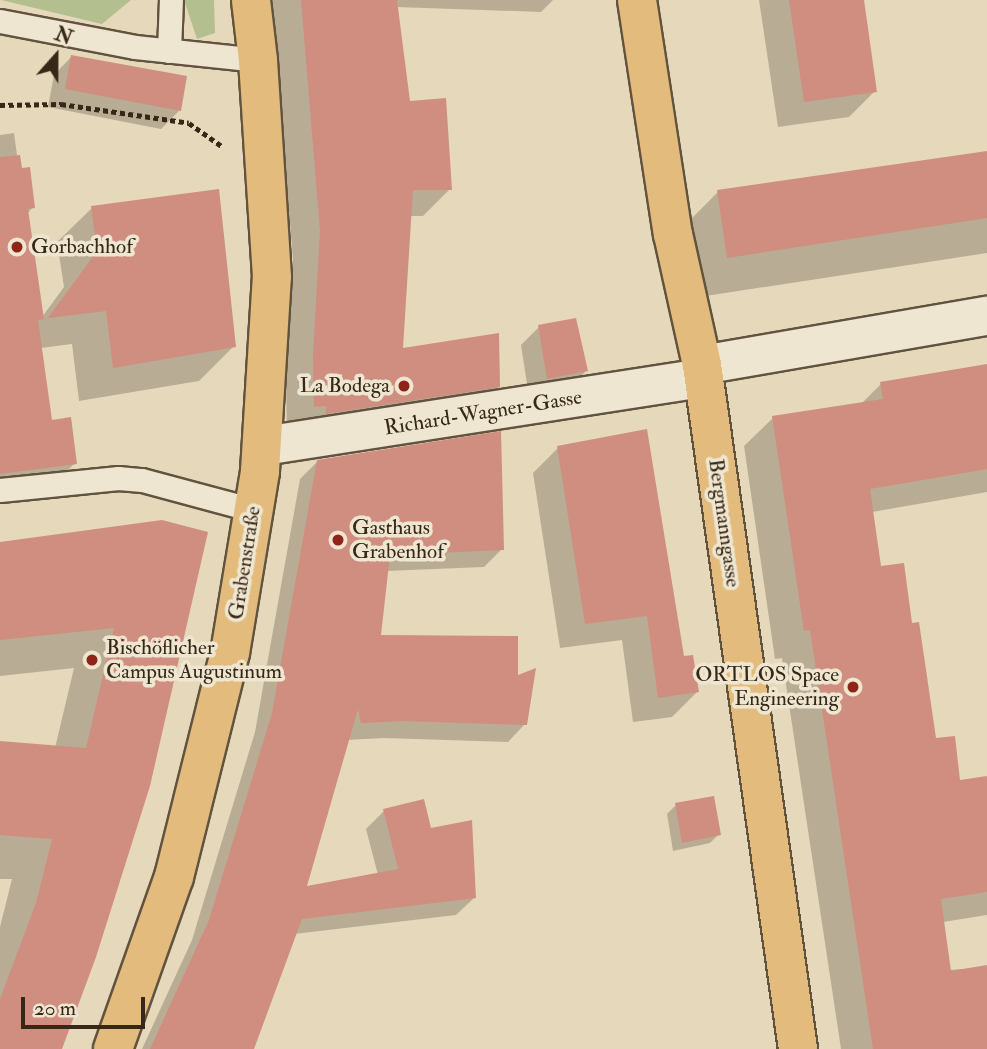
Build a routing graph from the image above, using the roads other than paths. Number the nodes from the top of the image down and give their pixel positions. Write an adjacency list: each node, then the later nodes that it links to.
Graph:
1 (171, 0): 5 (lane)
2 (251, 0): 6 (main road, Grabenstraße)
3 (636, 0): 8 (main road, Bergmanngasse)
4 (0, 21): 5 (lane)
5 (169, 51): 6 (lane)
6 (258, 60): 9 (main road, Grabenstraße)
7 (987, 316): 8 (street, Richard-Wagner-Gasse)
8 (702, 371): 9 (street, Richard-Wagner-Gasse); 13 (main road, Bergmanngasse)
9 (263, 446): 11 (main road, Grabenstraße)
10 (0, 490): 11 (lane)
11 (254, 510): 12 (main road, Grabenstraße)
12 (113, 1049)
13 (798, 1049)

